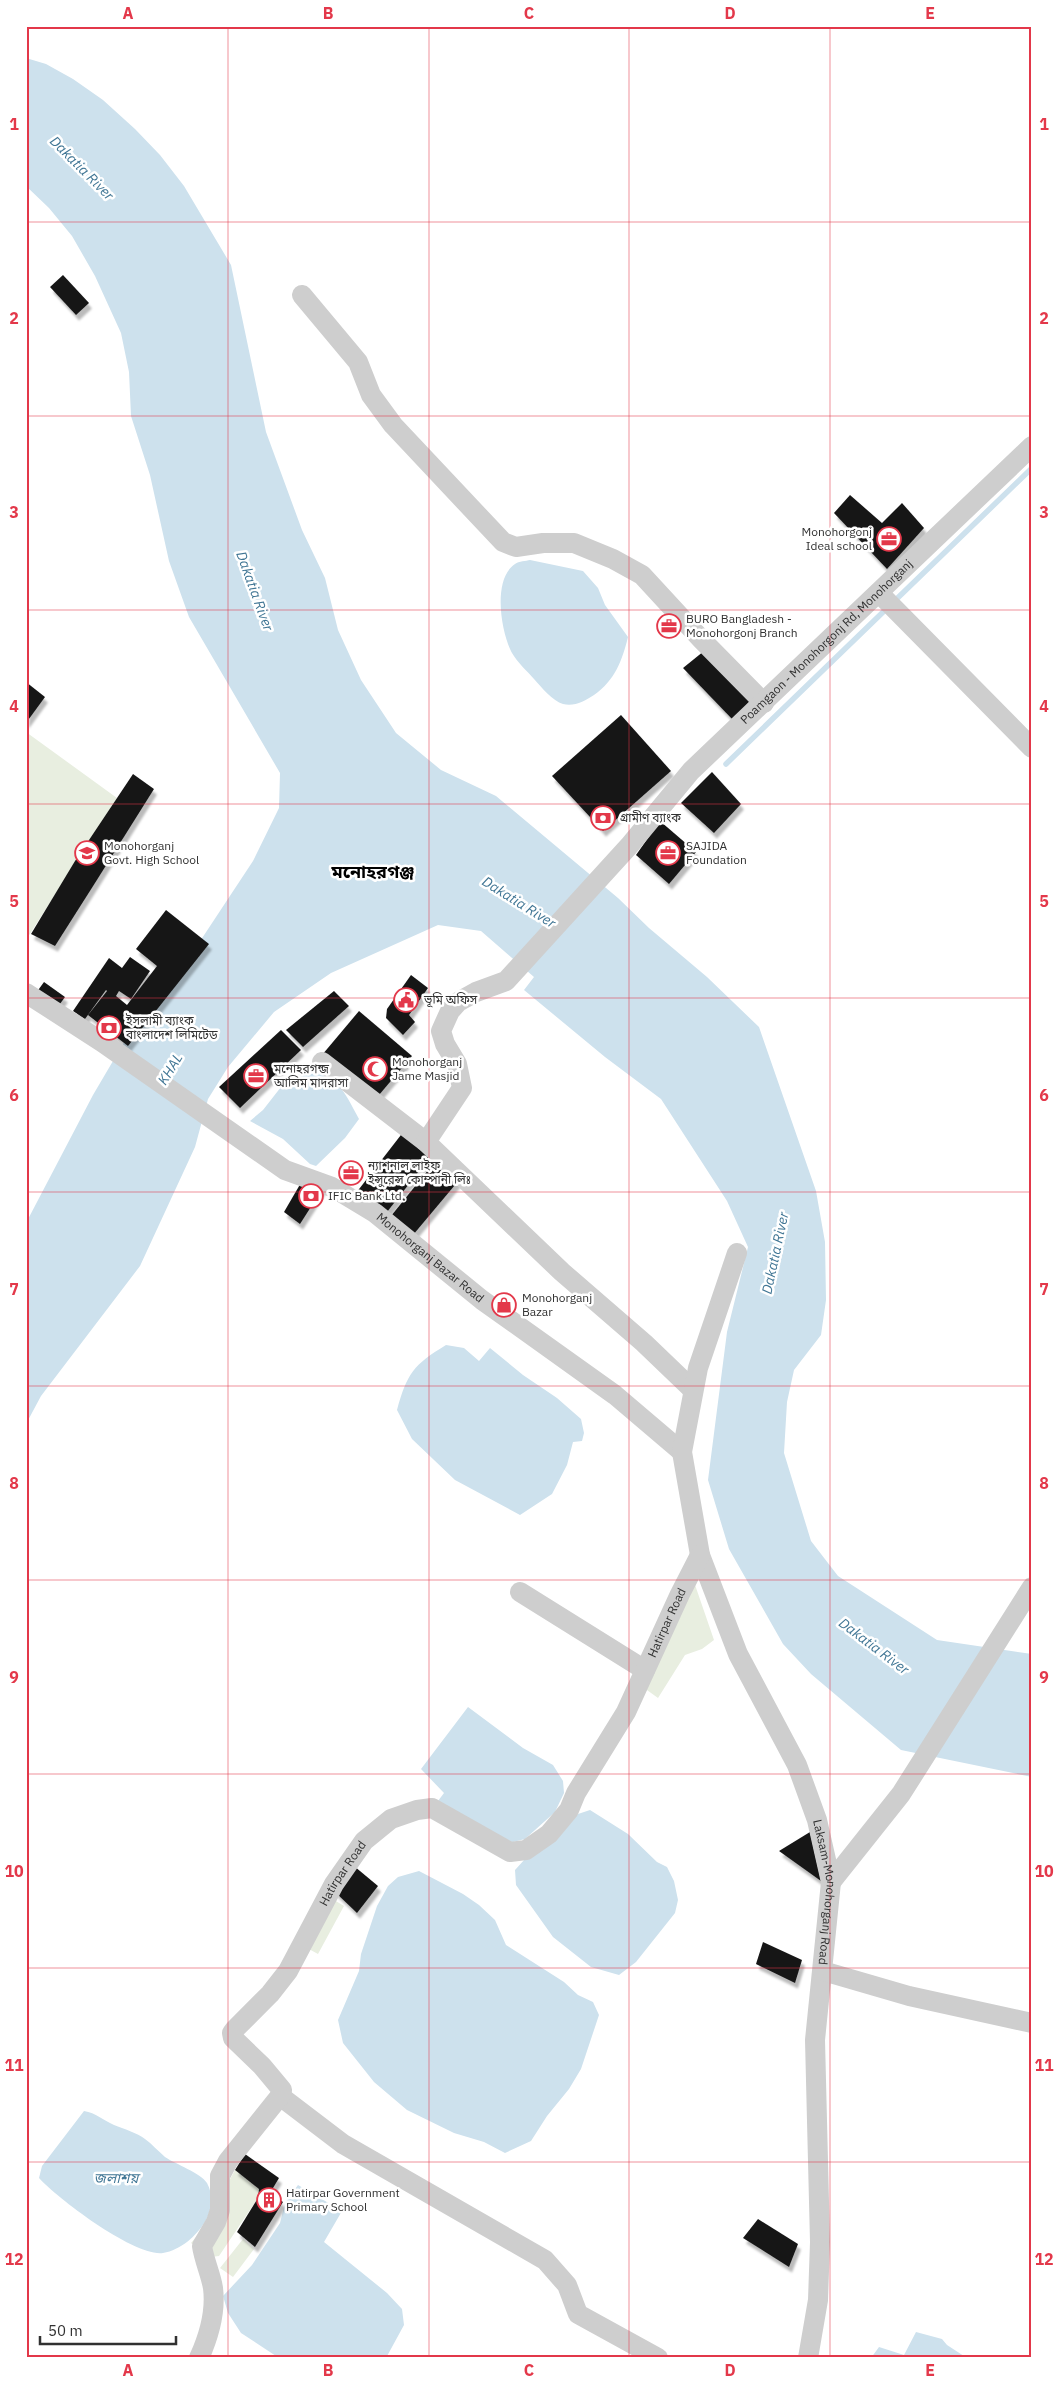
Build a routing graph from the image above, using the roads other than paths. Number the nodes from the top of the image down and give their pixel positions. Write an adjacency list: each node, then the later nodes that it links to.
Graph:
1 (302, 295): 4 (street)
2 (1032, 446): 3 (street, Poamgaon - Monohorgonj Rd, Monohorganj)
3 (882, 597): 4 (street, Poamgaon - Monohorgonj Rd, Monohorganj); 5 (street)
4 (764, 704): 8 (street, Poamgaon - Monohorgonj Rd, Monohorganj)
5 (1032, 748)
6 (26, 993): 11 (street, Monohorganj Bazar Road)
7 (322, 1062): 8 (street)
8 (426, 1142): 10 (street)
9 (737, 1252): 10 (street, Laksam-Monohorganj Road)
10 (693, 1390): 11 (street, Laksam-Monohorganj Road)
11 (682, 1452): 12 (street, Laksam-Monohorganj Road)
12 (700, 1555): 15 (street, Hatirpar Road); 16 (street, Laksam-Monohorganj Road)
13 (1032, 1586): 16 (street)
14 (520, 1592): 15 (street)
15 (645, 1670): 19 (street, Hatirpar Road)
16 (831, 1882): 17 (street, Laksam-Monohorganj Road)
17 (823, 1971): 18 (street); 22 (street, Laksam-Monohorganj Road)
18 (1032, 2022)
19 (280, 2096): 20 (street); 21 (street)
20 (199, 2358)
21 (658, 2358)
22 (808, 2358)

